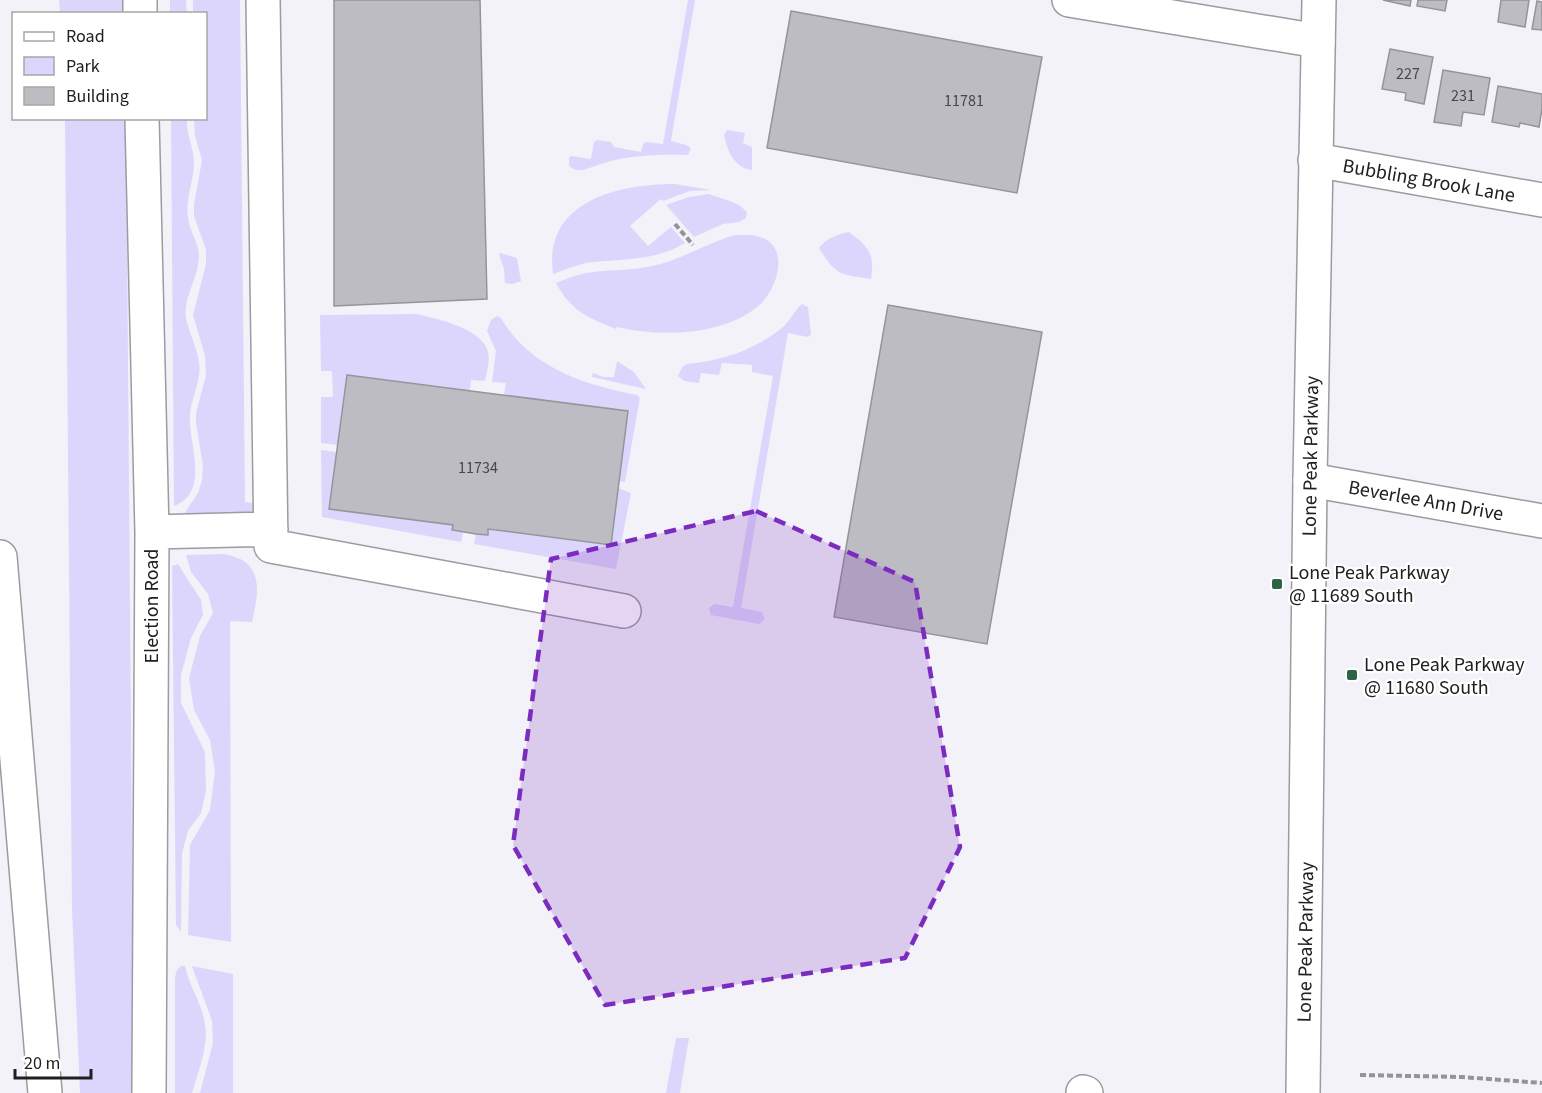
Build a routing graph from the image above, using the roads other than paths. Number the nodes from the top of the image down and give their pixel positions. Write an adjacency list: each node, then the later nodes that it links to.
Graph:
1 (263, 0): 10 (main road)
2 (1069, 0): 4 (main road)
3 (1318, 0): 4 (main road, Lone Peak Parkway)
4 (1318, 41): 6 (main road, Lone Peak Parkway)
5 (142, 120): 11 (main road, Election Road)
6 (1315, 160): 7 (main road, Bubbling Brook Lane); 8 (main road, Lone Peak Parkway)
7 (1542, 200)
8 (1310, 480): 9 (main road, Beverlee Ann Drive); 18 (main road, Lone Peak Parkway)
9 (1542, 521)
10 (271, 530): 11 (main road); 14 (main road)
11 (152, 532): 17 (main road, Election Road)
12 (0, 544): 13 (main road)
13 (0, 557): 15 (main road); 16 (main road)
14 (624, 611)
15 (0, 632)
16 (45, 1093)
17 (149, 1093)
18 (1303, 1093)

